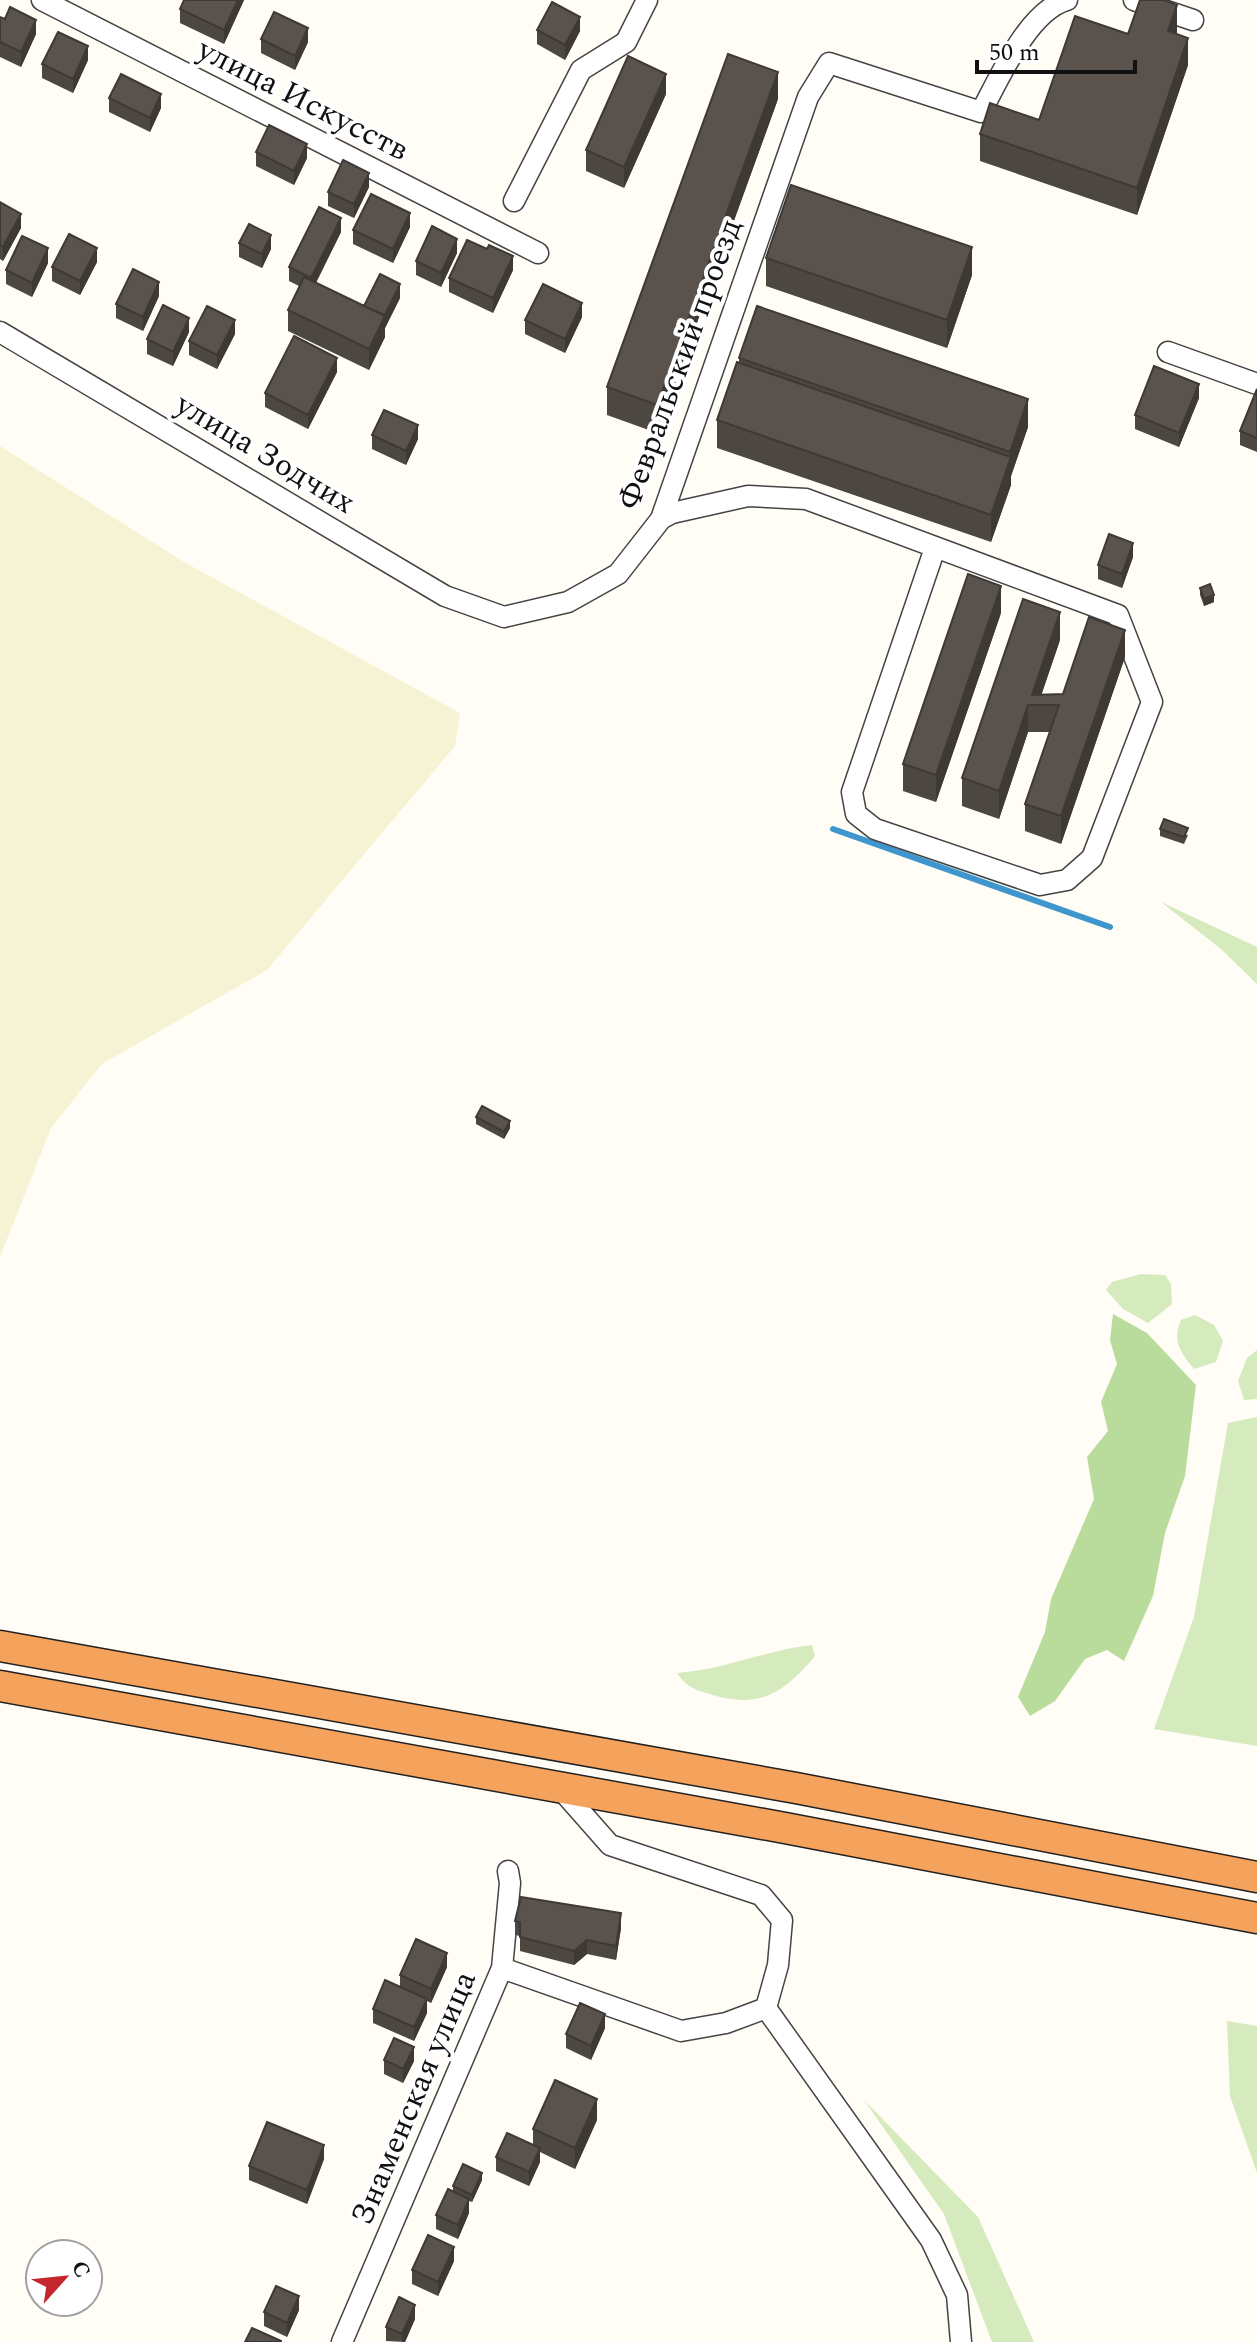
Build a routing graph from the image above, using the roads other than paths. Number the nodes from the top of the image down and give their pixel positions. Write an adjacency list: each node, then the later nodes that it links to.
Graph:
1 (42, 0): 7 (street, улица Искусств)
2 (647, 0): 6 (street)
3 (1067, 0): 11 (street, Февральский проезд)
4 (1134, 0): 5 (street)
5 (1193, 20)
6 (514, 201)
7 (538, 253)
8 (0, 332): 13 (street, улица Зодчих)
9 (1168, 352): 10 (street)
10 (1257, 384)
11 (661, 519): 12 (street); 13 (street, Февральский проезд)
12 (935, 548): 12 (street)
13 (504, 617)
14 (0, 1646): 18 (highway)
15 (0, 1686): 16 (highway)
16 (558, 1786): 19 (highway); 21 (street)
17 (508, 1871): 20 (street, Знаменская улица)
18 (1257, 1877)
19 (1257, 1918)
20 (502, 1968): 21 (street); 22 (street, Знаменская улица)
21 (766, 2008): 23 (street)
22 (342, 2342)
23 (961, 2342)

